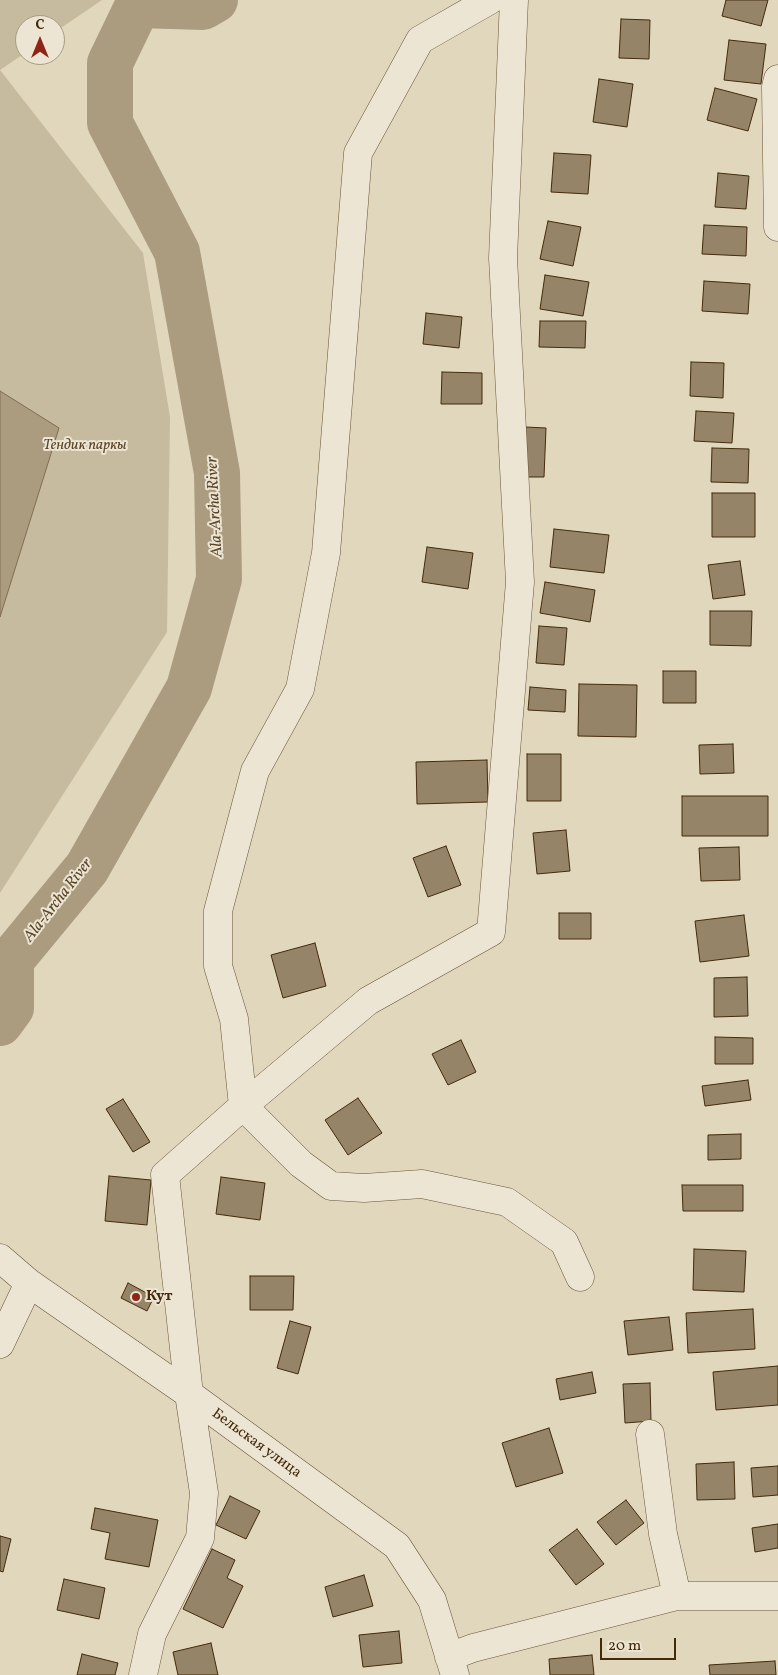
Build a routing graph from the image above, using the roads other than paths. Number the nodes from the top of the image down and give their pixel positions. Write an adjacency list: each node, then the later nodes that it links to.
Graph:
1 (490, 0): 5 (street)
2 (514, 0): 5 (street)
3 (778, 79): 4 (street)
4 (778, 227)
5 (243, 1106): 7 (street); 10 (street)
6 (0, 1258): 8 (street, Бельская улица)
7 (580, 1277)
8 (29, 1283): 9 (street); 10 (street, Бельская улица)
9 (0, 1344)
10 (189, 1394): 14 (street, Бельская улица); 15 (street)
11 (650, 1434): 12 (street)
12 (677, 1596): 13 (street); 14 (street)
13 (778, 1596)
14 (452, 1666)
15 (142, 1675)

